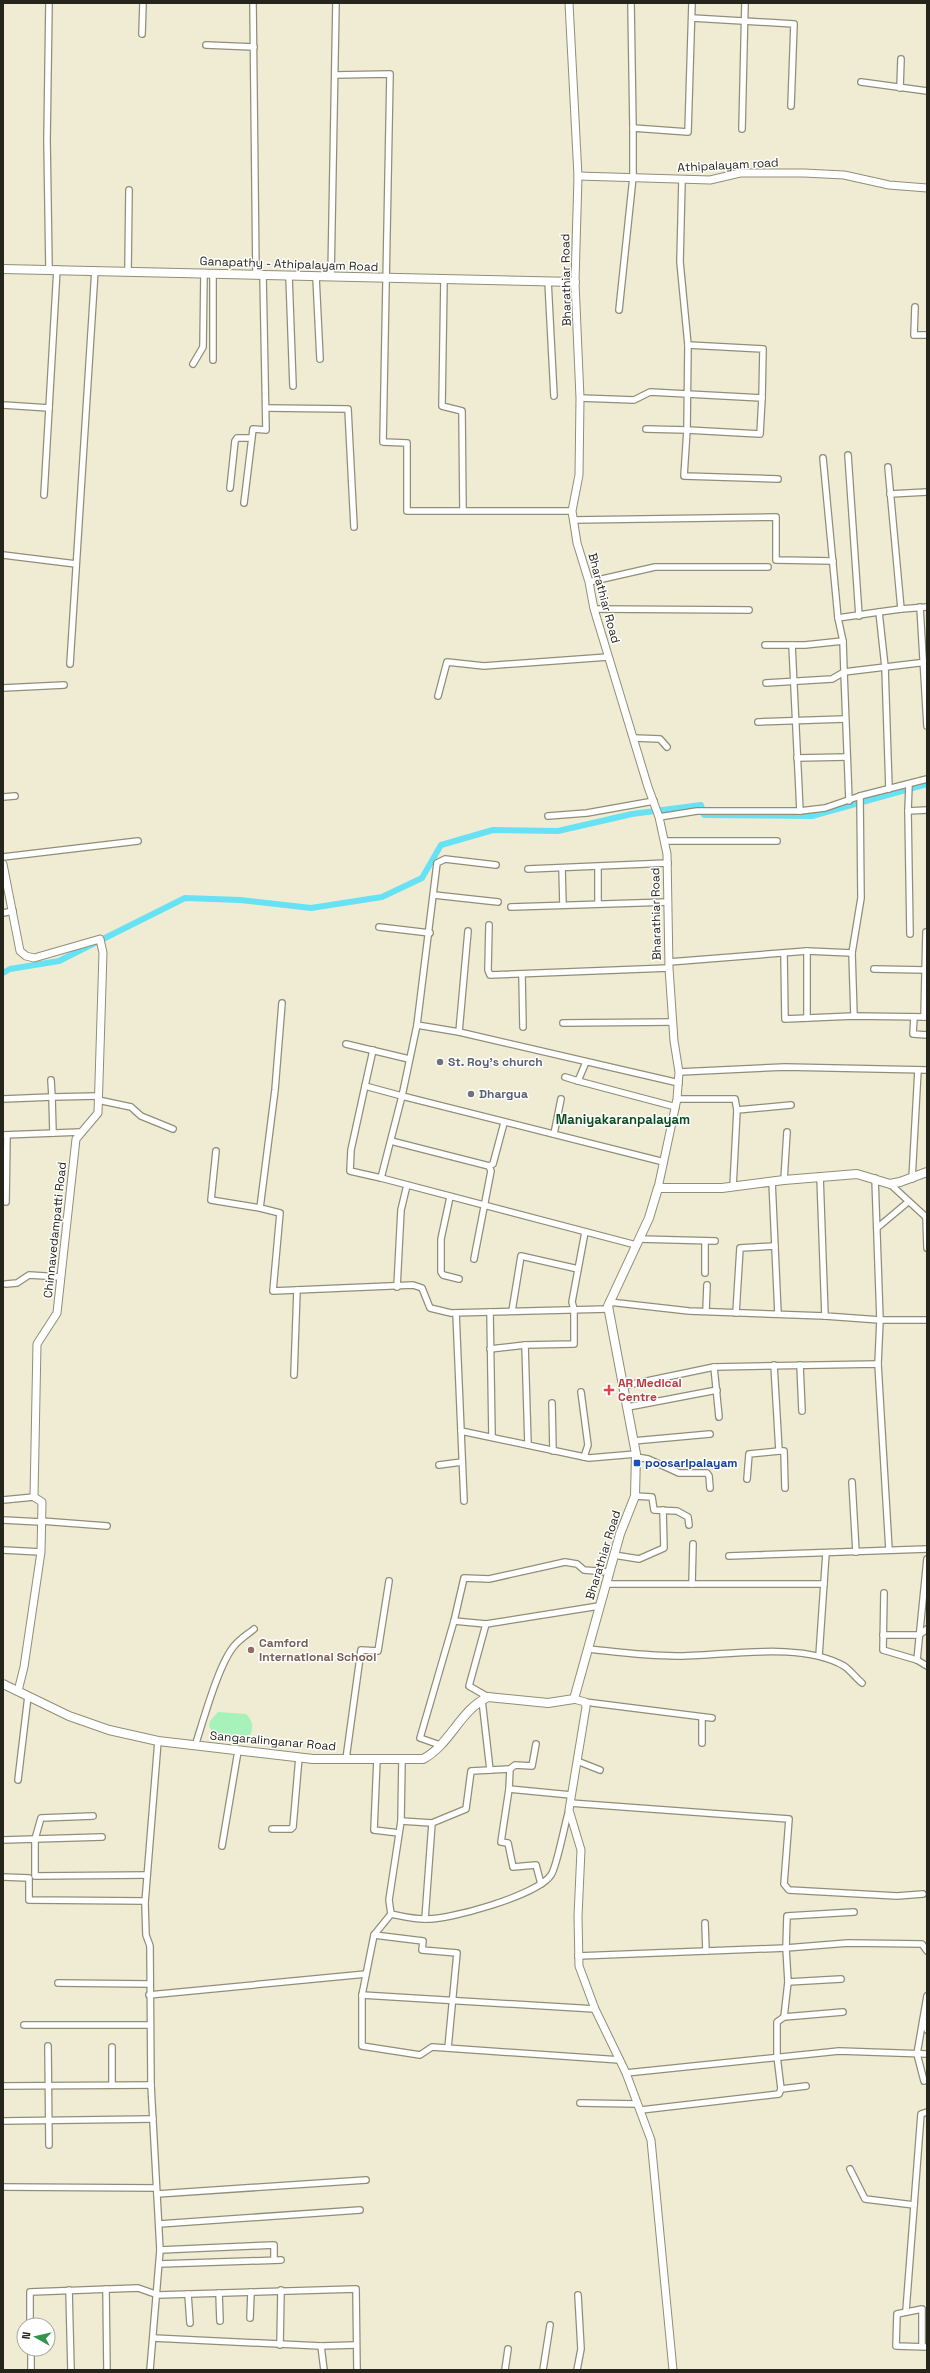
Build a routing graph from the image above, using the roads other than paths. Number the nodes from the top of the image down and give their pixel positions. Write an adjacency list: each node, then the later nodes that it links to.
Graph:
1 (49, 3): 27 (street)
2 (143, 3): 11 (street)
3 (253, 3): 13 (street)
4 (336, 3): 15 (street)
5 (569, 3): 22 (street, Bharathiar Road)
6 (631, 3): 20 (street)
7 (692, 3): 9 (street)
8 (745, 3): 10 (street)
9 (692, 18): 10 (street); 20 (street)
10 (745, 22): 19 (street); 21 (street)
11 (142, 34)
12 (206, 45): 13 (street)
13 (254, 47): 33 (street)
14 (902, 59): 17 (street)
15 (335, 74): 36 (street); 37 (street)
16 (861, 82): 17 (street)
17 (900, 88): 18 (street)
18 (927, 91)
19 (791, 106)
20 (633, 128): 23 (street)
21 (742, 129)
22 (578, 176): 23 (street, Athipalayam road); 40 (street, Bharathiar Road)
23 (633, 177): 24 (street, Athipalayam road); 42 (street)
24 (682, 180): 25 (street, Athipalayam road); 44 (street)
25 (927, 188)
26 (129, 190): 30 (street)
27 (53, 268): 28 (main road, Ganapathy - Athipalayam Road); 29 (main road, Ganapathy - Athipalayam Road); 54 (street)
28 (3, 269)
29 (95, 270): 30 (main road, Ganapathy - Athipalayam Road); 74 (street)
30 (128, 271): 31 (main road, Ganapathy - Athipalayam Road)
31 (204, 273): 32 (main road, Ganapathy - Athipalayam Road); 47 (street)
32 (213, 274): 33 (main road, Ganapathy - Athipalayam Road); 45 (street)
33 (260, 275): 34 (main road, Ganapathy - Athipalayam Road); 55 (street)
34 (289, 276): 35 (main road, Ganapathy - Athipalayam Road); 48 (street)
35 (316, 277): 36 (main road, Ganapathy - Athipalayam Road); 46 (street)
36 (331, 277): 37 (main road, Ganapathy - Athipalayam Road)
37 (387, 278): 38 (main road, Ganapathy - Athipalayam Road); 68 (street)
38 (444, 279): 39 (main road, Ganapathy - Athipalayam Road); 68 (street)
39 (548, 281): 40 (main road, Ganapathy - Athipalayam Road); 50 (street)
40 (575, 282): 51 (street, Bharathiar Road)
41 (915, 308): 43 (street)
42 (619, 310)
43 (927, 335)
44 (688, 345): 49 (street); 52 (street)
45 (213, 360)
46 (320, 360)
47 (193, 364)
48 (293, 386)
49 (688, 394): 51 (street); 52 (street); 57 (street)
50 (554, 396)
51 (580, 398): 69 (street, Bharathiar Road)
52 (762, 398): 57 (street)
53 (3, 405): 54 (street)
54 (49, 408): 66 (street)
55 (266, 408): 58 (street); 71 (street)
56 (646, 429): 57 (street)
57 (687, 430): 62 (street)
58 (251, 438): 63 (street); 67 (street)
59 (848, 455): 83 (street)
60 (823, 458): 73 (street)
61 (888, 467): 65 (street)
62 (778, 479)
63 (230, 488)
64 (927, 492): 65 (street)
65 (890, 494): 80 (street)
66 (44, 495)
67 (244, 503)
68 (463, 510): 69 (street)
69 (572, 511): 70 (street, Bharathiar Road)
70 (573, 520): 73 (street); 76 (street, Bharathiar Road)
71 (354, 527)
72 (3, 555): 74 (street)
73 (833, 561): 84 (street)
74 (76, 564): 90 (street)
75 (768, 567): 76 (street)
76 (589, 582): 79 (street, Bharathiar Road)
77 (920, 607): 78 (street); 80 (street); 89 (street)
78 (927, 607)
79 (594, 609): 81 (street); 88 (street, Bharathiar Road)
80 (901, 609): 82 (street)
81 (749, 610)
82 (879, 612): 83 (street); 91 (street)
83 (859, 616): 84 (street)
84 (838, 618): 85 (street)
85 (843, 641): 86 (street); 92 (street)
86 (792, 644): 87 (street); 93 (street)
87 (765, 645)
88 (608, 657): 97 (street); 102 (street, Bharathiar Road)
89 (925, 662): 91 (street); 101 (street)
90 (70, 664)
91 (885, 667): 92 (street); 108 (street)
92 (844, 672): 93 (street); 98 (street)
93 (795, 682): 94 (street); 99 (street)
94 (766, 683)
95 (64, 685): 96 (street)
96 (3, 688)
97 (438, 696)
98 (845, 718): 99 (street); 104 (street)
99 (796, 720): 100 (street); 105 (street)
100 (758, 722)
101 (927, 726)
102 (634, 738): 103 (street); 113 (street, Bharathiar Road)
103 (667, 747)
104 (847, 757): 105 (street); 112 (street)
105 (797, 758): 115 (street)
106 (927, 779): 107 (street)
107 (909, 785): 108 (street); 116 (street)
108 (889, 789): 111 (street)
109 (3, 796): 110 (street)
110 (15, 796)
111 (860, 797): 112 (street); 144 (street)
112 (849, 801): 115 (street)
113 (654, 802): 117 (street); 118 (street, Bharathiar Road)
114 (927, 810): 116 (street)
115 (800, 811): 118 (street)
116 (908, 811): 142 (street)
117 (548, 816)
118 (659, 816): 119 (street, Bharathiar Road)
119 (665, 840): 121 (street); 123 (street, Bharathiar Road)
120 (138, 841): 122 (street)
121 (777, 841)
122 (3, 857)
123 (668, 863): 126 (street); 131 (street, Bharathiar Road)
124 (3, 864): 135 (street, Chinnavedampatti Road)
125 (496, 865): 129 (street)
126 (598, 867): 127 (street); 132 (street)
127 (562, 868): 128 (street); 133 (street)
128 (528, 869)
129 (434, 895): 130 (street); 141 (street)
130 (498, 902)
131 (668, 902): 132 (street); 146 (street, Bharathiar Road)
132 (598, 904): 133 (street)
133 (563, 905): 134 (street)
134 (512, 907)
135 (13, 911): 136 (street); 175 (street, Chinnavedampatti Road)
136 (3, 913)
137 (489, 925): 149 (street)
138 (379, 927): 141 (street)
139 (468, 931): 159 (street)
140 (926, 932): 148 (street)
141 (430, 933): 157 (street)
142 (910, 934)
143 (807, 951): 144 (street); 145 (street); 154 (street)
144 (852, 952): 151 (street)
145 (784, 954): 146 (street); 154 (street)
146 (669, 965): 149 (street); 155 (street, Bharathiar Road)
147 (874, 969): 148 (street)
148 (925, 970): 153 (street)
149 (522, 975): 158 (street)
150 (282, 1003): 208 (street)
151 (854, 1016): 152 (street); 154 (street)
152 (914, 1017): 153 (street); 160 (street)
153 (926, 1017)
154 (807, 1018)
155 (673, 1022): 156 (street); 167 (street, Bharathiar Road)
156 (563, 1023)
157 (417, 1025): 159 (street); 163 (street)
158 (523, 1027)
159 (459, 1032): 164 (street)
160 (927, 1035)
161 (346, 1044): 162 (street)
162 (373, 1050): 163 (street); 172 (street)
163 (409, 1059): 173 (street)
164 (586, 1062): 170 (street); 171 (street)
165 (918, 1070): 166 (street); 167 (street); 196 (street)
166 (927, 1070)
167 (679, 1072): 171 (street, Bharathiar Road)
168 (565, 1077): 170 (street)
169 (50, 1080): 174 (street)
170 (578, 1081): 178 (street)
171 (679, 1083): 178 (street, Bharathiar Road)
172 (365, 1086): 173 (street); 194 (street)
173 (402, 1096): 181 (street); 188 (street)
174 (52, 1097): 175 (street); 176 (street); 185 (street)
175 (98, 1098): 182 (street); 183 (street, Chinnavedampatti Road)
176 (3, 1100)
177 (561, 1100): 186 (street)
178 (677, 1103): 180 (street); 190 (street, Bharathiar Road)
179 (791, 1105): 180 (street)
180 (736, 1110): 202 (street)
181 (504, 1123): 186 (street); 191 (street)
182 (173, 1129)
183 (81, 1132): 185 (street); 220 (street, Chinnavedampatti Road)
184 (787, 1132): 197 (street)
185 (53, 1133): 187 (street)
186 (554, 1134): 190 (street)
187 (5, 1135): 200 (street)
188 (391, 1141): 191 (street); 194 (street)
189 (216, 1151): 208 (street)
190 (664, 1162): 203 (street, Bharathiar Road)
191 (489, 1166): 207 (street)
192 (927, 1172): 196 (main road)
193 (820, 1176): 195 (main road); 197 (main road); 234 (street)
194 (381, 1178): 201 (street)
195 (875, 1178): 199 (main road); 210 (street)
196 (912, 1179): 199 (main road)
197 (784, 1180): 198 (main road)
198 (772, 1181): 202 (main road); 215 (street)
199 (890, 1184): 206 (street)
200 (4, 1185): 205 (street)
201 (407, 1185): 204 (street); 224 (street)
202 (733, 1187): 203 (main road)
203 (658, 1188): 213 (main road, Bharathiar Road)
204 (450, 1197): 207 (street); 221 (street)
205 (6, 1202)
206 (908, 1202): 209 (street); 210 (street)
207 (483, 1205): 211 (street); 217 (street)
208 (260, 1208): 225 (street)
209 (927, 1217): 216 (street)
210 (877, 1228): 235 (street)
211 (586, 1232): 213 (street); 218 (street)
212 (705, 1241): 213 (street); 214 (street); 219 (street)
213 (638, 1242): 226 (main road, Bharathiar Road)
214 (715, 1242)
215 (775, 1246): 231 (street); 233 (street)
216 (927, 1248)
217 (474, 1259)
218 (578, 1269): 227 (street); 228 (street)
219 (705, 1273)
220 (61, 1277): 222 (street); 267 (street, Chinnavedampatti Road)
221 (459, 1279)
222 (6, 1284)
223 (706, 1285): 229 (street)
224 (397, 1287): 225 (street); 232 (street)
225 (297, 1290): 243 (street)
226 (609, 1305): 227 (street); 229 (street); 244 (main road, Bharathiar Road)
227 (574, 1309): 228 (street); 237 (street)
228 (512, 1311): 230 (street)
229 (706, 1311): 231 (street)
230 (490, 1312): 232 (street); 238 (street)
231 (736, 1312): 233 (street)
232 (456, 1313): 251 (street)
233 (778, 1314): 234 (street)
234 (824, 1316): 235 (street)
235 (880, 1320): 236 (street); 239 (street)
236 (927, 1320)
237 (525, 1345): 238 (street); 255 (street)
238 (490, 1349): 253 (street)
239 (878, 1364): 241 (street); 278 (street)
240 (774, 1365): 241 (street); 242 (street); 257 (street)
241 (800, 1365): 249 (street)
242 (714, 1367): 244 (street); 245 (street)
243 (294, 1375)
244 (623, 1386): 248 (main road, Bharathiar Road)
245 (717, 1390): 248 (street); 250 (street)
246 (581, 1392): 258 (street)
247 (552, 1403): 256 (street)
248 (628, 1407): 254 (main road, Bharathiar Road)
249 (802, 1411)
250 (719, 1416)
251 (461, 1431): 253 (street); 260 (street)
252 (710, 1434): 254 (street)
253 (492, 1436): 255 (street)
254 (633, 1441): 259 (main road, Bharathiar Road)
255 (528, 1445): 256 (street)
256 (553, 1450): 258 (street)
257 (779, 1451): 262 (street); 265 (street)
258 (584, 1456): 259 (street)
259 (636, 1456): 264 (street); 266 (main road, Bharathiar Road)
260 (462, 1462): 261 (street); 269 (street)
261 (439, 1465)
262 (747, 1479)
263 (852, 1482): 280 (street)
264 (710, 1488)
265 (785, 1488)
266 (635, 1496): 270 (street); 282 (main road, Bharathiar Road)
267 (34, 1497): 268 (street); 272 (street, Chinnavedampatti Road)
268 (3, 1500)
269 (464, 1501)
270 (663, 1510): 273 (street); 282 (street)
271 (3, 1520): 272 (street)
272 (41, 1521): 274 (street); 279 (street, Chinnavedampatti Road)
273 (688, 1525)
274 (107, 1526)
275 (692, 1544): 288 (street)
276 (927, 1549): 278 (street)
277 (3, 1550): 279 (street)
278 (889, 1550): 280 (street)
279 (41, 1552): 304 (street, Chinnavedampatti Road)
280 (856, 1552): 281 (street)
281 (826, 1553): 283 (street); 289 (street)
282 (614, 1555): 285 (main road, Bharathiar Road)
283 (729, 1556)
284 (927, 1562): 297 (street)
285 (608, 1572): 287 (main road, Bharathiar Road); 292 (street)
286 (389, 1581): 318 (street)
287 (605, 1584): 288 (street); 291 (main road, Bharathiar Road)
288 (692, 1584): 289 (street)
289 (824, 1584): 299 (street)
290 (884, 1593): 296 (street)
291 (599, 1606): 293 (street); 298 (main road, Bharathiar Road)
292 (454, 1621): 293 (street); 314 (street)
293 (486, 1624): 306 (street)
294 (254, 1628): 315 (street)
295 (927, 1629): 297 (street)
296 (883, 1635): 297 (street); 300 (street)
297 (919, 1635): 300 (street)
298 (588, 1649): 299 (street); 307 (main road, Bharathiar Road)
299 (819, 1656): 302 (street)
300 (917, 1660): 301 (street)
301 (927, 1666)
302 (862, 1683)
303 (3, 1684): 304 (main road, Sangaralinganar Road)
304 (18, 1691): 305 (main road, Sangaralinganar Road)
305 (28, 1696): 311 (main road, Sangaralinganar Road); 325 (street)
306 (485, 1698): 307 (main road); 314 (main road, Sangaralinganar Road); 322 (street)
307 (574, 1699): 308 (street)
308 (585, 1702): 309 (street); 321 (street)
309 (702, 1717): 310 (street); 312 (street)
310 (712, 1718)
311 (158, 1741): 315 (main road, Sangaralinganar Road); 338 (street)
312 (702, 1743)
313 (536, 1744): 323 (street)
314 (440, 1745): 320 (main road, Sangaralinganar Road)
315 (195, 1746): 316 (main road, Sangaralinganar Road)
316 (238, 1751): 317 (main road, Sangaralinganar Road); 337 (street)
317 (299, 1758): 318 (main road, Sangaralinganar Road); 332 (street)
318 (346, 1759): 319 (main road, Sangaralinganar Road)
319 (377, 1759): 320 (main road, Sangaralinganar Road); 333 (street)
320 (402, 1760): 330 (street)
321 (577, 1761): 324 (street); 327 (street)
322 (490, 1770): 323 (street); 331 (street)
323 (510, 1770): 326 (street)
324 (600, 1770)
325 (18, 1780)
326 (509, 1789): 327 (street); 341 (street)
327 (571, 1794): 328 (street)
328 (569, 1806): 341 (street); 342 (street); 352 (street)
329 (93, 1816): 335 (street)
330 (401, 1821): 331 (street); 333 (street)
331 (432, 1823): 346 (street)
332 (272, 1828)
333 (399, 1833): 345 (street)
334 (102, 1837): 335 (street)
335 (35, 1839): 336 (street); 340 (street)
336 (3, 1840)
337 (222, 1846)
338 (147, 1875): 340 (street); 343 (street)
339 (3, 1877): 340 (street)
340 (32, 1877): 343 (street)
341 (541, 1884): 346 (street)
342 (923, 1894)
343 (145, 1901): 357 (street)
344 (854, 1912): 349 (street)
345 (390, 1914): 346 (street); 348 (street)
346 (425, 1920)
347 (705, 1924): 350 (street)
348 (374, 1935): 353 (street); 361 (street)
349 (786, 1948): 350 (street); 351 (street); 355 (street)
350 (706, 1951): 352 (street)
351 (927, 1951)
352 (578, 1956): 362 (street)
353 (366, 1974): 358 (street); 359 (street)
354 (841, 1979): 355 (street)
355 (788, 1982): 364 (street)
356 (58, 1983): 357 (street)
357 (149, 1984): 358 (street)
358 (149, 1995): 367 (street)
359 (362, 1995): 361 (street); 371 (street)
360 (927, 1996): 365 (street)
361 (454, 2000): 362 (street); 371 (street)
362 (595, 2009): 375 (street)
363 (843, 2012): 364 (street)
364 (784, 2017): 374 (street)
365 (923, 2020): 368 (street); 372 (street)
366 (24, 2024): 367 (street)
367 (149, 2025): 379 (street)
368 (927, 2030)
369 (48, 2046): 381 (street)
370 (112, 2047): 378 (street)
371 (448, 2048): 375 (street)
372 (916, 2054): 373 (street); 374 (street); 377 (street)
373 (927, 2054)
374 (777, 2056): 376 (street); 383 (street)
375 (620, 2060): 376 (street)
376 (626, 2073): 385 (street)
377 (924, 2081)
378 (112, 2085): 379 (street); 381 (street)
379 (151, 2085): 387 (street)
380 (3, 2086): 381 (street)
381 (49, 2086): 389 (street)
382 (806, 2086): 383 (street)
383 (781, 2089): 385 (street)
384 (580, 2103): 385 (street)
385 (639, 2107): 431 (street)
386 (927, 2112): 396 (street)
387 (153, 2119): 389 (street); 394 (street)
388 (3, 2120): 389 (street)
389 (49, 2120): 390 (street)
390 (49, 2145)
391 (850, 2169): 396 (street)
392 (366, 2180): 395 (street)
393 (3, 2187): 394 (street)
394 (156, 2188): 395 (street)
395 (157, 2194): 398 (street)
396 (914, 2205): 409 (street)
397 (360, 2210): 398 (street)
398 (159, 2224): 399 (street)
399 (160, 2250): 400 (street); 400 (street)
400 (159, 2264): 407 (street)
401 (106, 2289): 402 (street); 407 (street); 424 (street)
402 (69, 2290): 410 (street); 423 (street)
403 (281, 2290): 404 (street); 416 (street); 417 (street)
404 (251, 2292): 405 (street); 411 (street)
405 (219, 2293): 406 (street); 412 (street)
406 (188, 2294): 407 (street); 413 (street)
407 (158, 2295): 415 (street)
408 (578, 2295): 430 (street)
409 (906, 2311): 419 (street); 419 (street)
410 (30, 2317)
411 (250, 2318)
412 (220, 2320)
413 (190, 2323)
414 (550, 2325): 429 (street)
415 (153, 2338): 417 (street); 425 (street)
416 (356, 2344): 418 (street); 427 (street)
417 (280, 2345): 418 (street)
418 (321, 2346): 426 (street)
419 (925, 2347)
420 (508, 2349): 428 (street)
421 (31, 2357): 422 (street)
422 (31, 2370)
423 (71, 2370)
424 (107, 2370)
425 (150, 2370)
426 (324, 2370)
427 (357, 2370)
428 (505, 2370)
429 (543, 2370)
430 (576, 2370)
431 (673, 2370)

